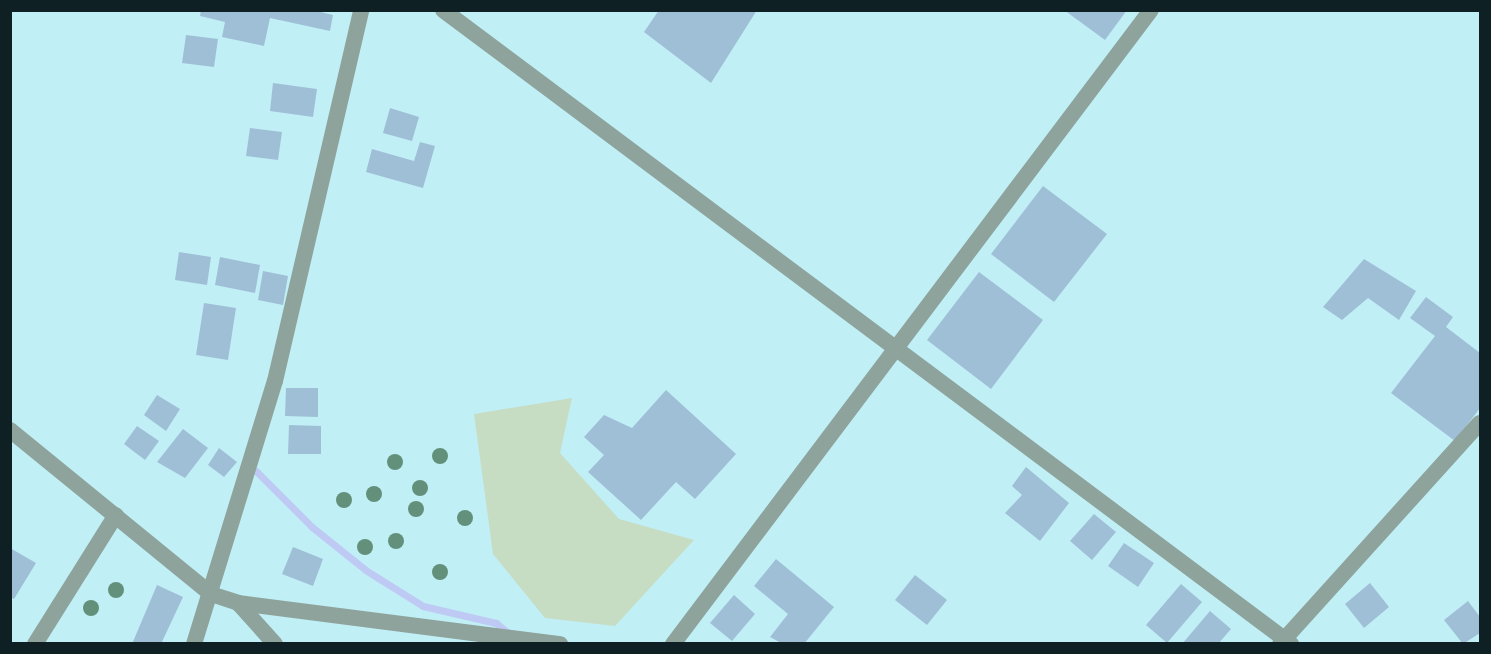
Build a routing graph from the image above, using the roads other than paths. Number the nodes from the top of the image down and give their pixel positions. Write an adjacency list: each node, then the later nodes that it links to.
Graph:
1 (361, 10): 8 (street)
2 (443, 10): 4 (street)
3 (1151, 10): 4 (street)
4 (899, 347): 11 (street); 16 (street)
5 (1480, 423): 11 (street)
6 (10, 430): 7 (street)
7 (116, 516): 8 (street); 12 (street)
8 (211, 594): 9 (street); 13 (street)
9 (238, 603): 10 (street); 14 (street)
10 (499, 638): 15 (street)
11 (1285, 642)
12 (35, 644)
13 (194, 644)
14 (274, 644)
15 (560, 644)
16 (673, 644)

